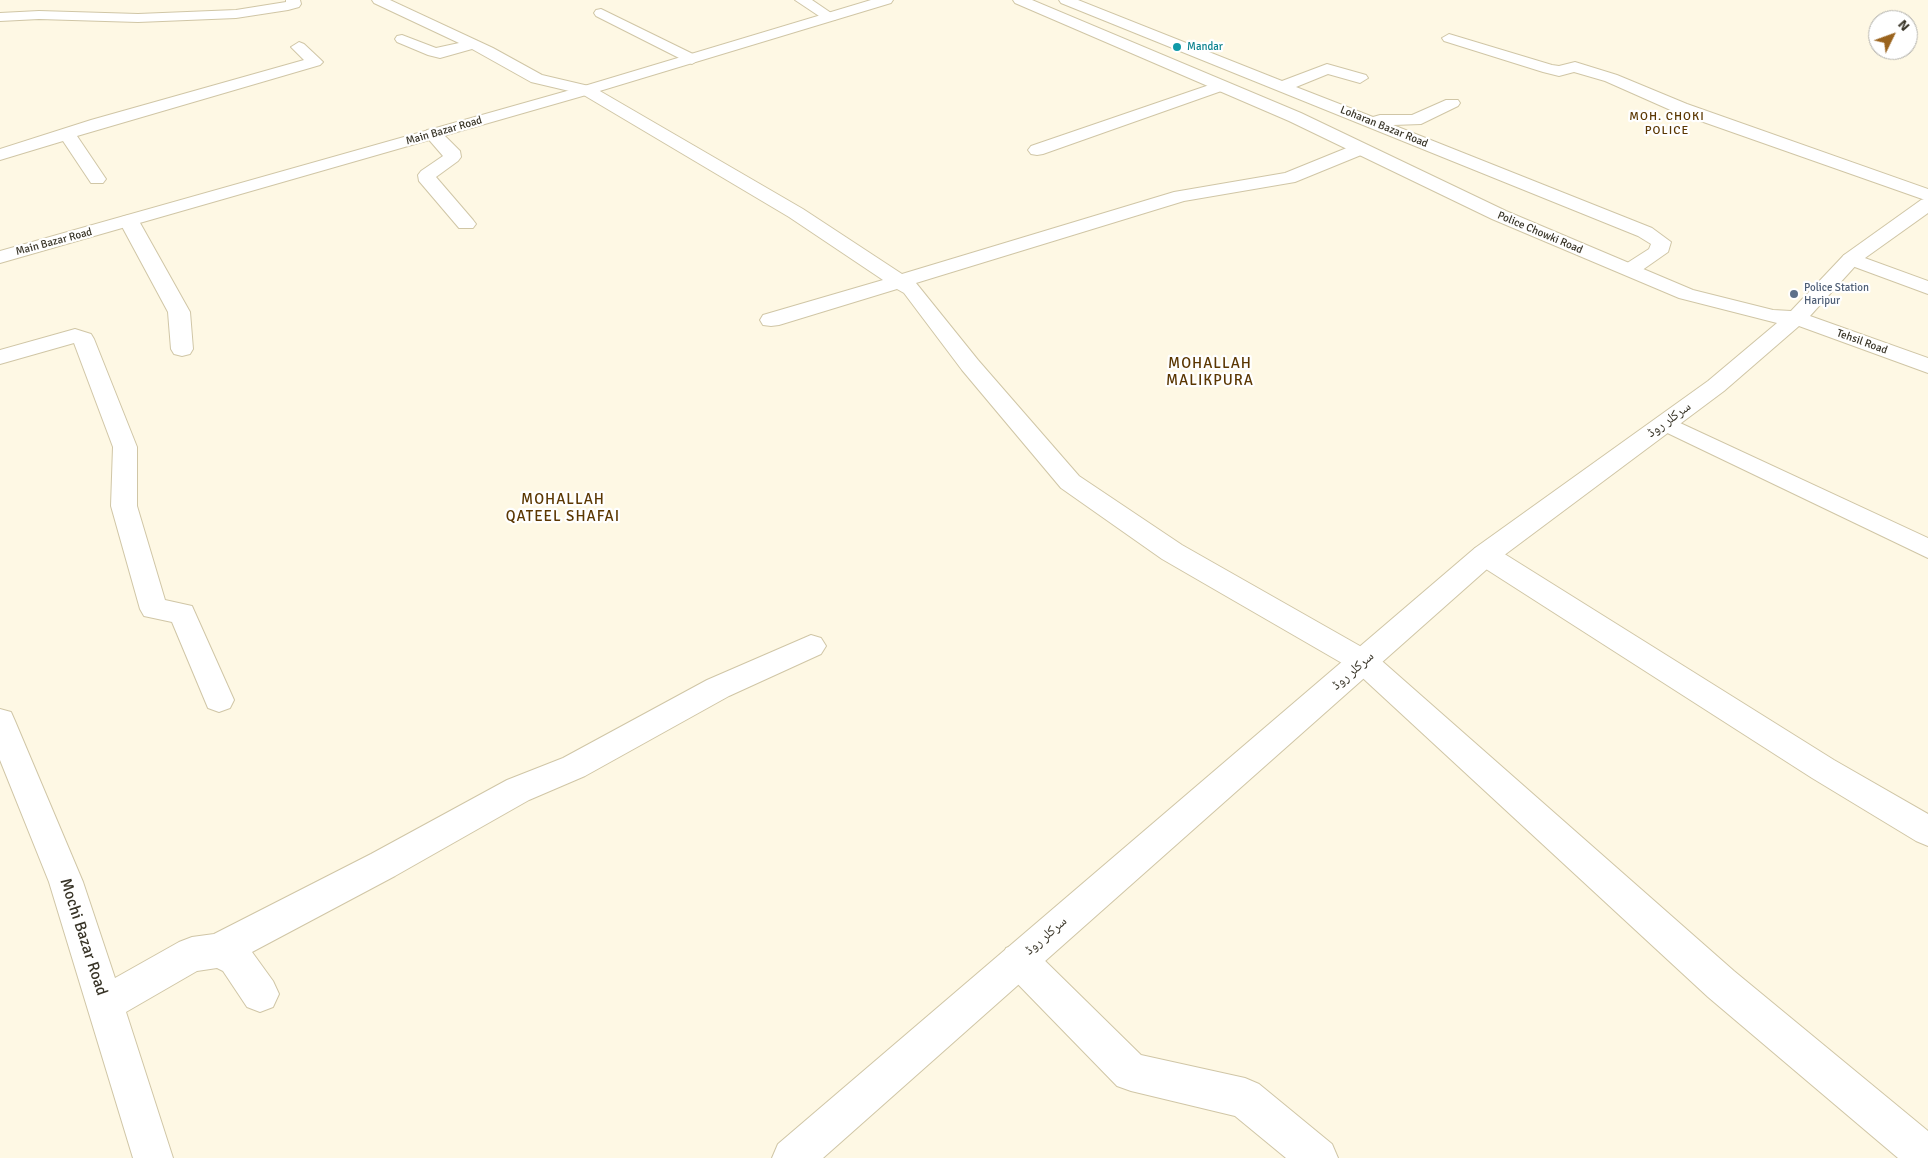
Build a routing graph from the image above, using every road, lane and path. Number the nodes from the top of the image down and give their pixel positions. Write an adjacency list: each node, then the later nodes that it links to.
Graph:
1 (293, 0): 8 (street)
2 (378, 0): 12 (street)
3 (802, 0): 9 (street)
4 (886, 0): 9 (street, Main Bazar Road)
5 (1020, 0): 16 (street)
6 (1066, 0): 17 (street, Loharan Bazar Road)
7 (600, 13): 14 (street)
8 (0, 17)
9 (830, 17): 14 (street, Main Bazar Road)
10 (1449, 38): 27 (street)
11 (402, 39): 12 (street)
12 (474, 44): 18 (street)
13 (299, 47): 21 (street)
14 (692, 59): 18 (street, Main Bazar Road)
15 (1360, 78): 17 (street)
16 (1221, 86): 23 (street, Police Chowki Road); 24 (street)
17 (1283, 86): 20 (street, Loharan Bazar Road)
18 (587, 90): 22 (street, Main Bazar Road); 34 (street)
19 (1452, 103): 20 (street)
20 (1372, 122): 33 (street, Loharan Bazar Road)
21 (67, 134): 25 (street); 26 (street)
22 (433, 134): 29 (street, Main Bazar Road); 30 (street)
23 (1360, 149): 33 (street, Police Chowki Road); 34 (street)
24 (1037, 150)
25 (0, 155)
26 (97, 179)
27 (1928, 195)
28 (1928, 204): 32 (street, سرکلر روڈ)
29 (129, 221): 31 (street, Main Bazar Road); 38 (street)
30 (466, 224)
31 (0, 257)
32 (1851, 259): 35 (street); 36 (street, سرکلر روڈ)
33 (1631, 269): 36 (street, Police Chowki Road)
34 (900, 282): 37 (street); 45 (street)
35 (1928, 288)
36 (1796, 318): 40 (street, Tehsil Road); 41 (street, سرکلر روڈ)
37 (771, 320)
38 (182, 349)
39 (0, 357): 46 (street)
40 (1928, 366)
41 (1665, 422): 42 (street); 43 (street, سرکلر روڈ)
42 (1928, 549)
43 (1484, 555): 45 (street, سرکلر روڈ); 48 (street)
44 (811, 646): 49 (street)
45 (1364, 662): 50 (street, سرکلر روڈ); 53 (street)
46 (219, 700)
47 (0, 721): 52 (street, Mochi Bazar Road)
48 (1928, 831)
49 (218, 951): 51 (street); 52 (street)
50 (1018, 960): 55 (street, سرکلر روڈ); 56 (street)
51 (260, 994)
52 (104, 1004): 54 (street, Mochi Bazar Road)
53 (1928, 1157)
54 (153, 1158)
55 (792, 1158)
56 (1318, 1158)

